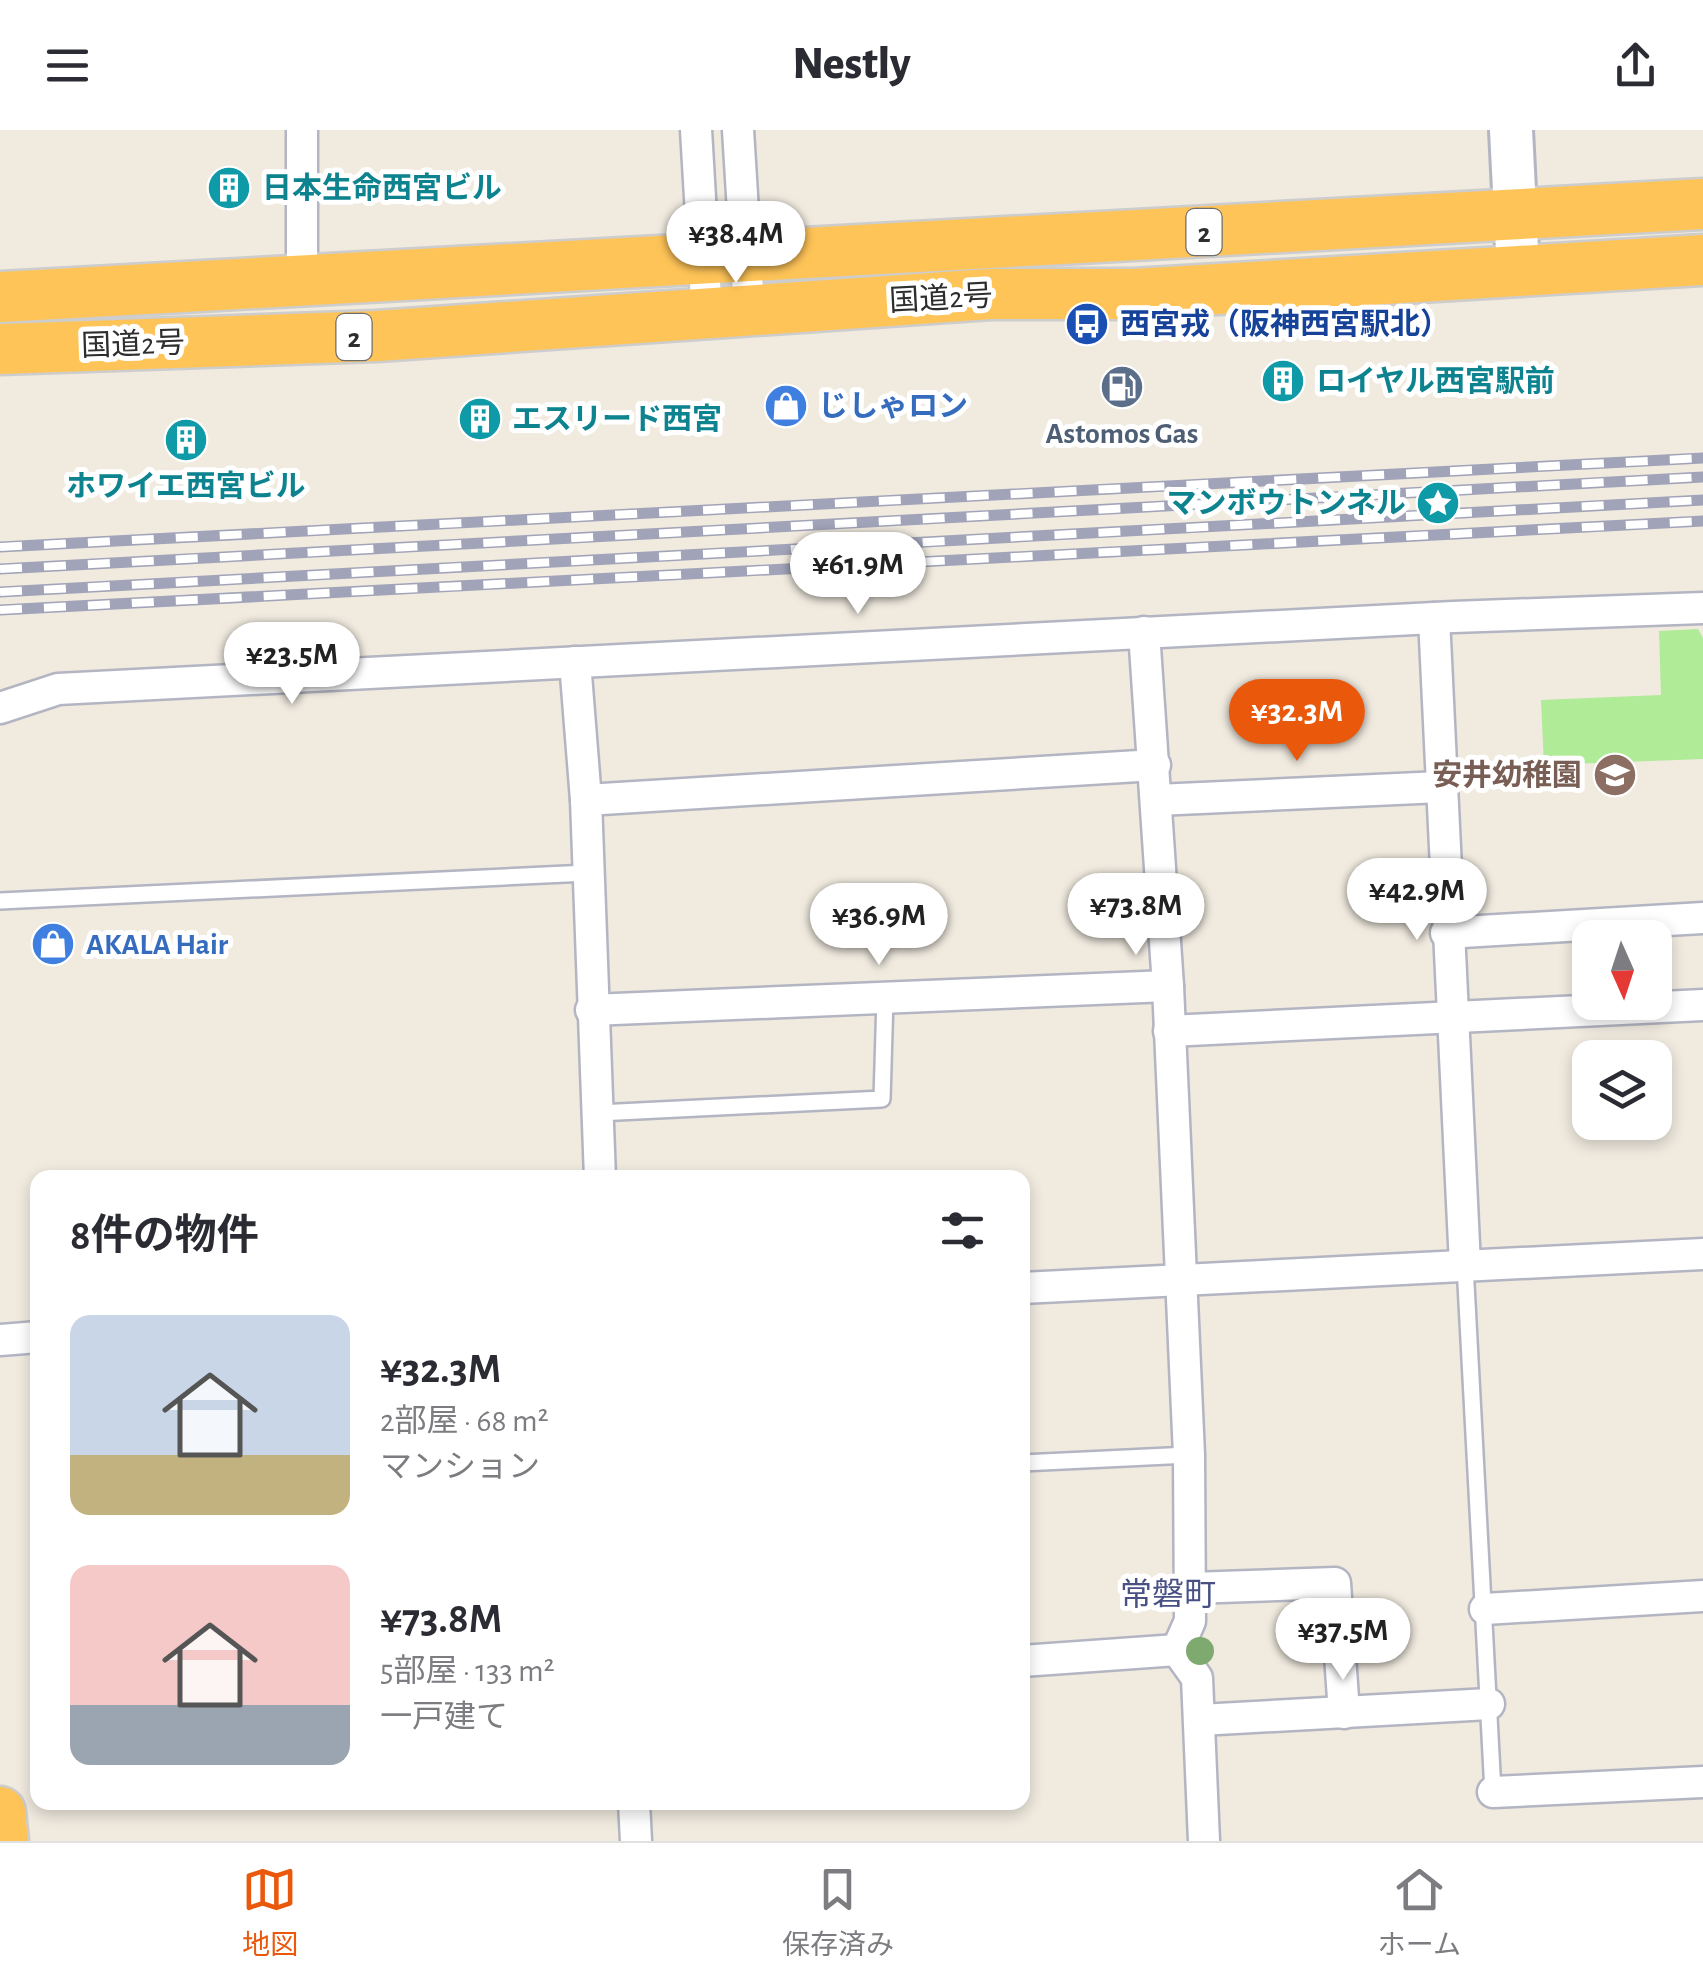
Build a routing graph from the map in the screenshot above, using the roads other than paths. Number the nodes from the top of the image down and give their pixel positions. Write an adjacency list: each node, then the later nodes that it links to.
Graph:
1 (302, 130): 10 (street)
2 (696, 130): 7 (street)
3 (738, 130): 7 (street)
4 (1511, 130): 6 (main road)
5 (1703, 204): 6 (highway, 国道2号 / 2)
6 (1515, 213): 7 (highway, 国道2号 / 2); 9 (main road)
7 (725, 257): 10 (highway, 国道2号 / 2); 12 (street); 12 (street)
8 (1703, 260): 9 (highway, 国道2号 / 2)
9 (1518, 270): 12 (highway, 国道2号 / 2)
10 (302, 280): 11 (highway, 国道2号 / 2)
11 (0, 297)
12 (728, 313): 13 (highway, 国道2号 / 2)
13 (0, 348)
14 (1703, 608): 15 (street)
15 (1434, 618): 16 (street); 20 (street)
16 (1144, 632): 17 (street); 19 (street)
17 (575, 662): 18 (street); 21 (street)
18 (0, 708)
19 (1155, 765): 21 (street); 22 (street)
20 (1441, 787): 22 (street); 26 (street)
21 (586, 800): 23 (street)
22 (1157, 800): 27 (street)
23 (587, 873): 24 (lane); 30 (street)
24 (0, 900)
25 (1703, 918): 26 (street)
26 (1446, 933): 31 (street)
27 (1168, 986): 28 (street); 32 (street)
28 (885, 998): 30 (street); 33 (lane)
29 (1703, 1005): 31 (street)
30 (592, 1010): 33 (street)
31 (1452, 1016): 32 (street); 36 (street)
32 (1169, 1030): 37 (street)
33 (598, 1114): 34 (street)
34 (600, 1170)
35 (1703, 1254): 36 (street)
36 (1465, 1265): 37 (street); 45 (lane)
37 (1179, 1280): 38 (street); 41 (street)
38 (1030, 1288)
39 (30, 1338): 40 (street)
40 (0, 1340)
41 (1189, 1455): 42 (lane); 43 (street)
42 (1030, 1464)
43 (1192, 1588): 46 (street); 49 (street)
44 (1703, 1596): 45 (street)
45 (1485, 1610): 48 (lane)
46 (1177, 1650): 47 (street); 50 (street)
47 (1030, 1660)
48 (1489, 1704): 49 (street); 52 (lane)
49 (1344, 1713): 50 (street)
50 (1200, 1720): 57 (street)
51 (1703, 1782): 52 (street)
52 (1493, 1792)
53 (634, 1810): 56 (street)
54 (0, 1812): 55 (highway)
55 (3, 1841)
56 (636, 1841)
57 (1204, 1841)

